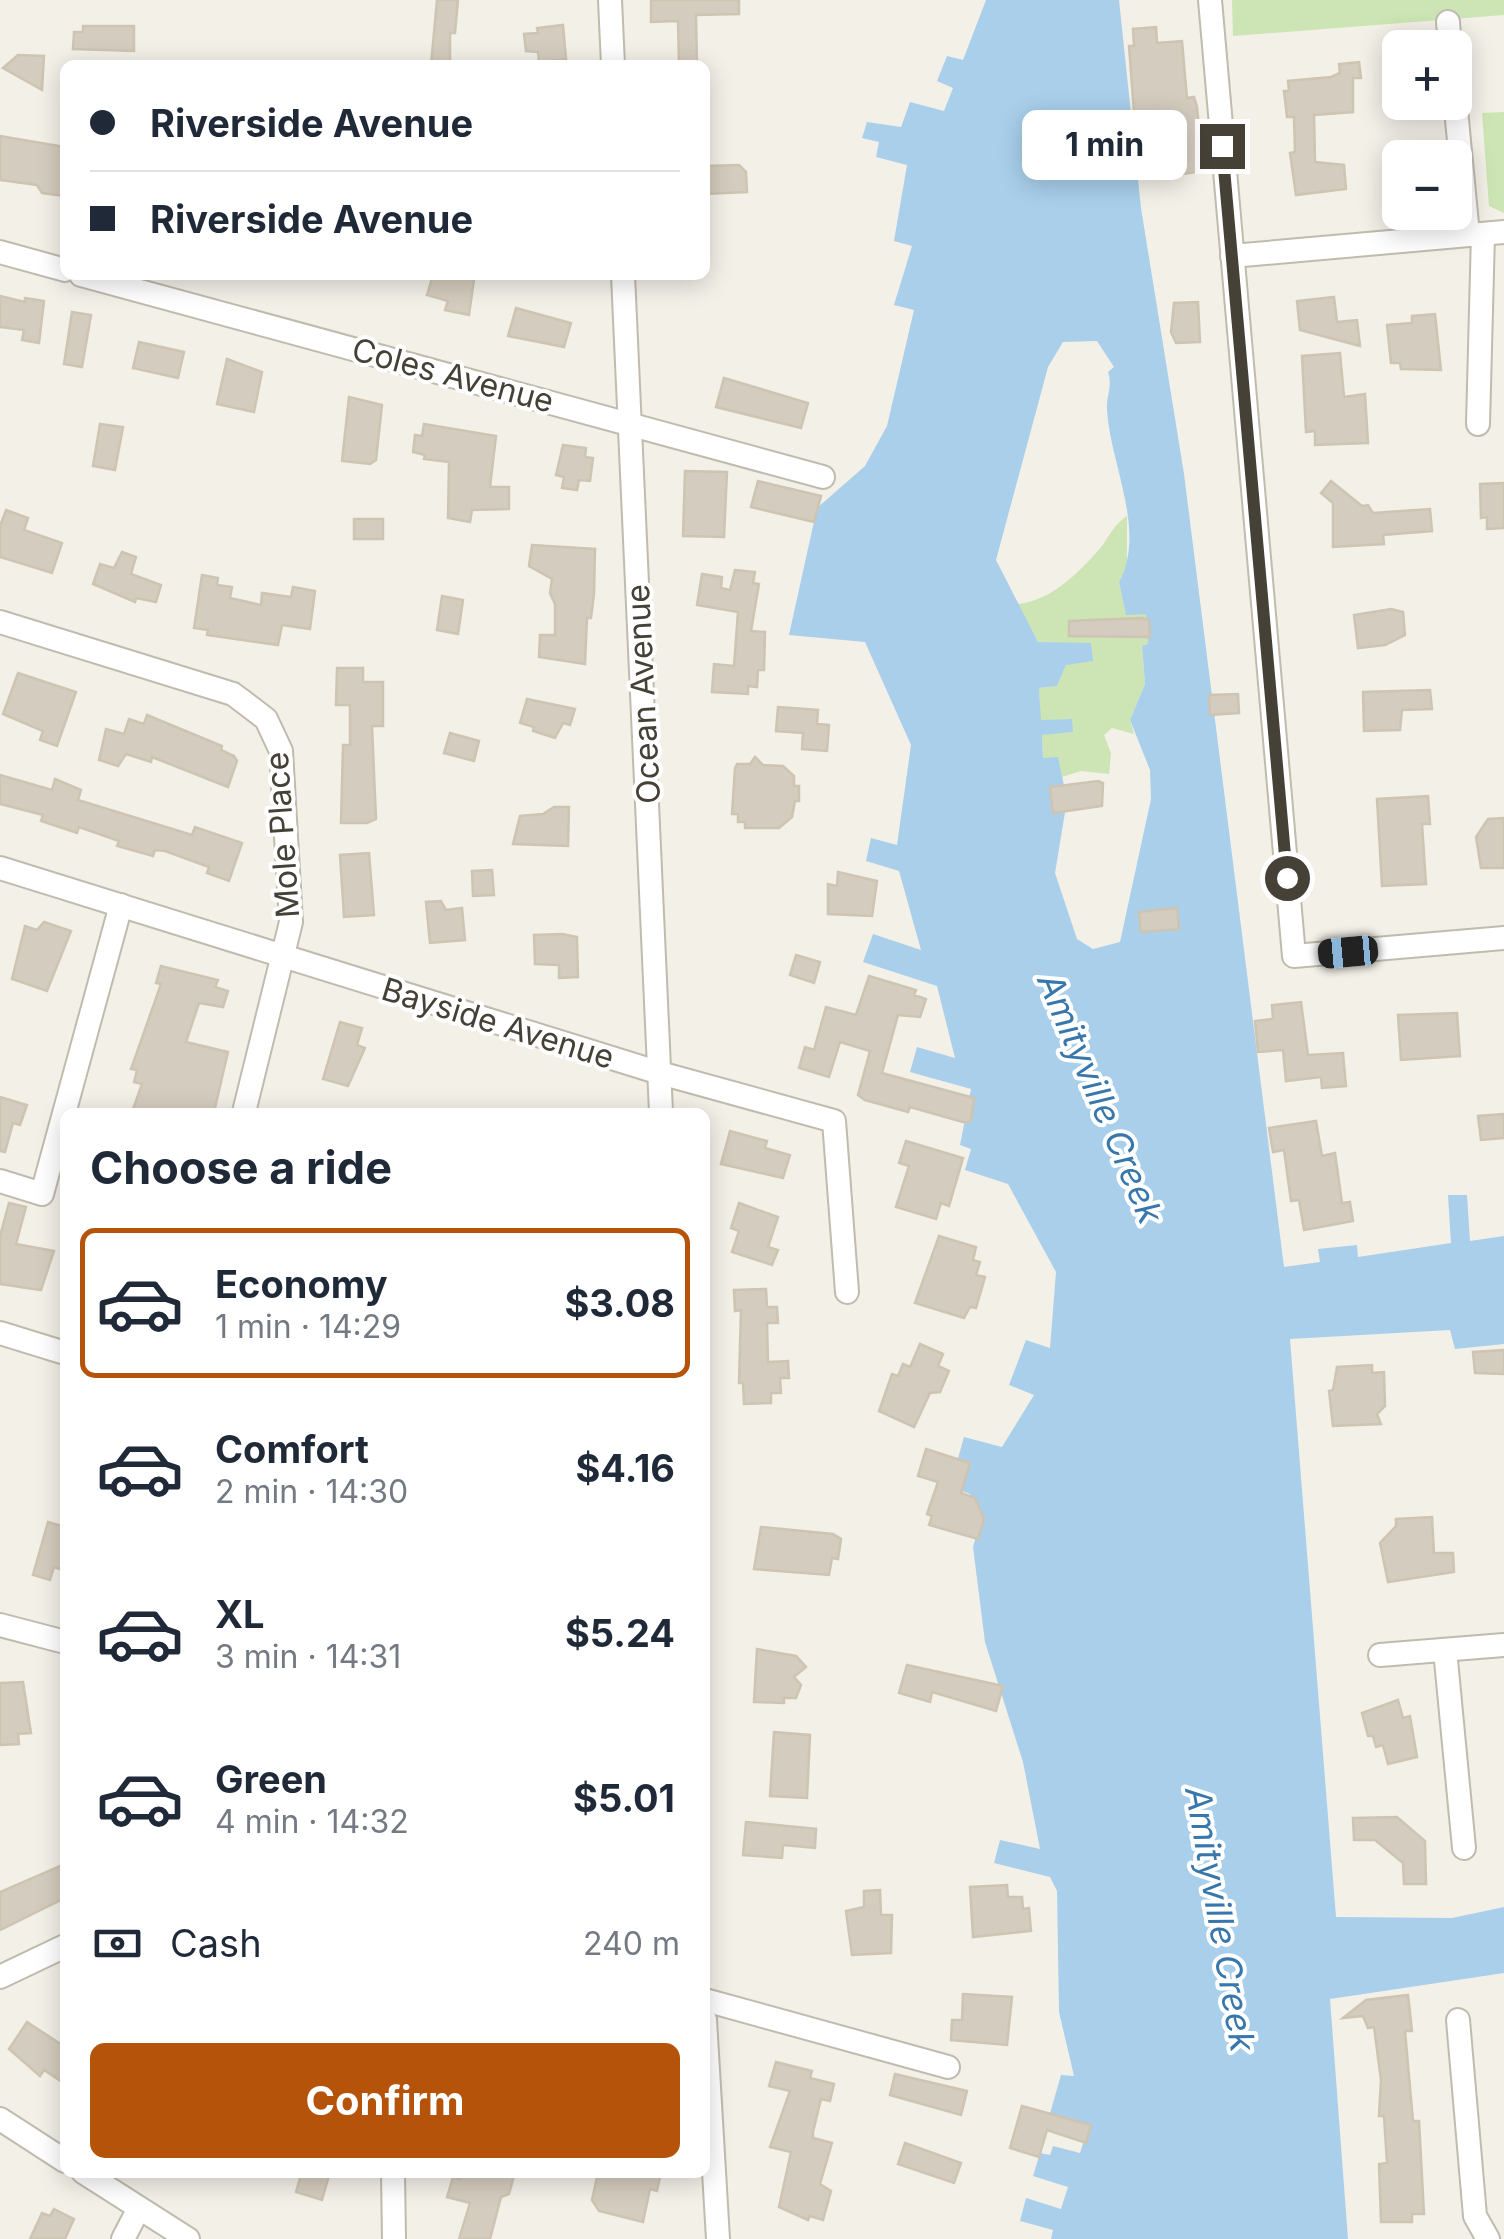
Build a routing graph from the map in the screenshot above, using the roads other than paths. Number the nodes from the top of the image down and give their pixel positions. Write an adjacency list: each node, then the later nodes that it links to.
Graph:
1 (610, 0): 5 (street)
2 (1210, 0): 9 (street)
3 (1448, 22): 4 (street)
4 (1449, 30)
5 (613, 60)
6 (1460, 120): 7 (street)
7 (1485, 234): 9 (street); 14 (street)
8 (0, 252): 10 (street)
9 (1232, 256): 19 (street)
10 (60, 269)
11 (101, 280): 13 (street, Coles Avenue)
12 (624, 280): 13 (street, Ocean Avenue)
13 (630, 423): 15 (street, Coles Avenue); 21 (street, Ocean Avenue)
14 (1478, 424)
15 (823, 477)
16 (0, 622): 20 (street, Mole Place)
17 (0, 868): 18 (street, Bayside Avenue)
18 (120, 905): 20 (street, Bayside Avenue); 22 (street)
19 (1504, 938)
20 (286, 957): 21 (street, Bayside Avenue); 23 (street, Mole Place)
21 (660, 1073): 24 (street, Ocean Avenue); 27 (street, Bayside Avenue)
22 (65, 1108)
23 (245, 1108)
24 (662, 1108)
25 (60, 1127): 26 (street)
26 (0, 1181)
27 (847, 1292)
28 (0, 1334): 29 (street)
29 (60, 1352)
30 (0, 1625): 31 (street)
31 (60, 1641)
32 (1504, 1645): 33 (street)
33 (1445, 1650): 34 (street); 35 (street)
34 (1380, 1655)
35 (1464, 1848)
36 (60, 1948): 37 (street)
37 (0, 1976)
38 (710, 2001): 40 (street)
39 (1458, 2020): 51 (street)
40 (948, 2066)
41 (710, 2104): 50 (street)
42 (0, 2119): 43 (street)
43 (60, 2158)
44 (93, 2178): 46 (street)
45 (393, 2178): 49 (street)
46 (139, 2208): 47 (street); 48 (street)
47 (123, 2239)
48 (188, 2239)
49 (394, 2239)
50 (718, 2239)
51 (1488, 2239)

